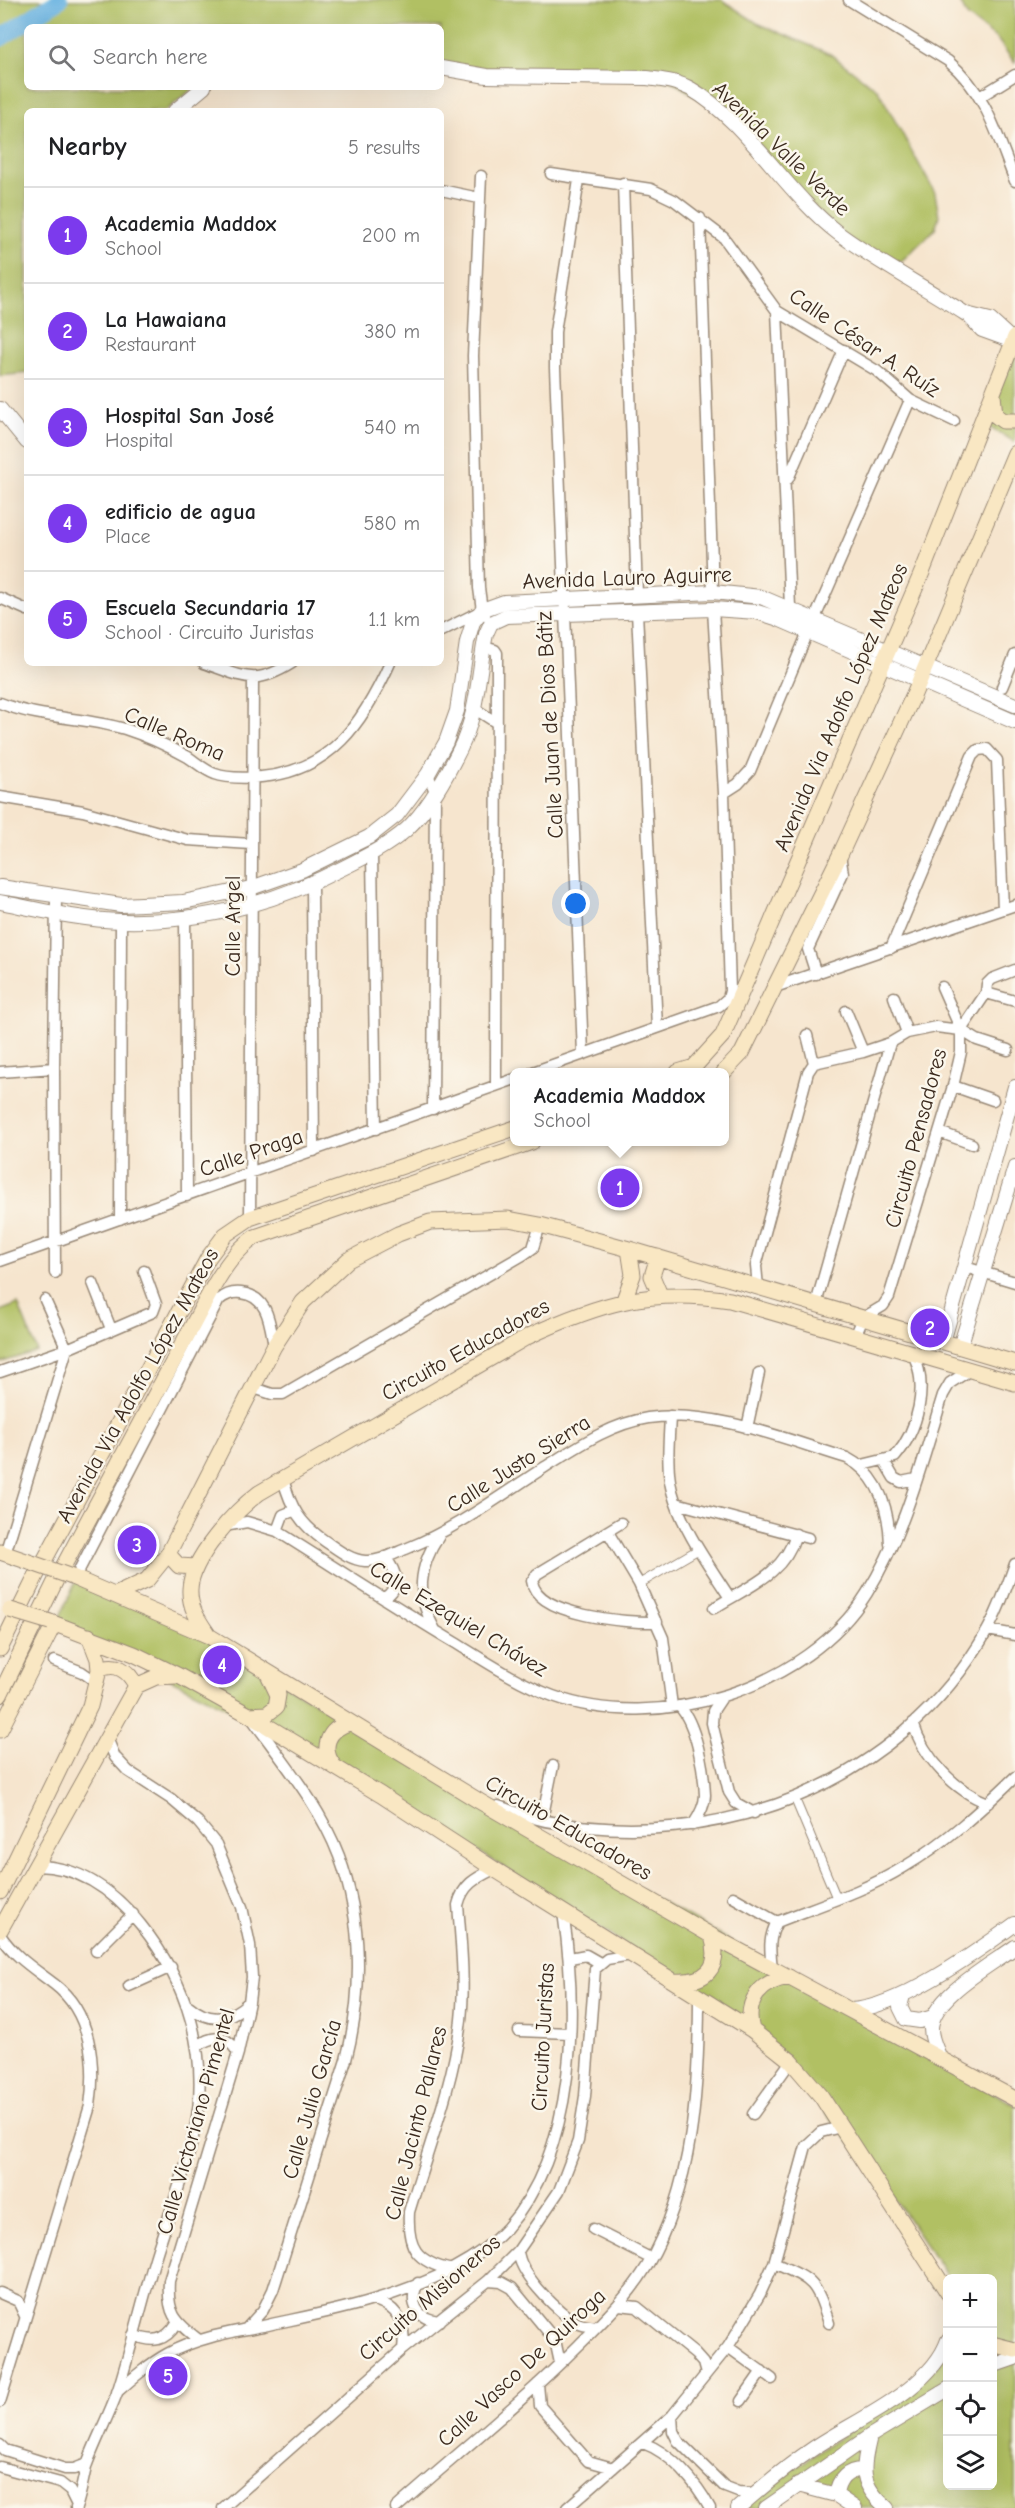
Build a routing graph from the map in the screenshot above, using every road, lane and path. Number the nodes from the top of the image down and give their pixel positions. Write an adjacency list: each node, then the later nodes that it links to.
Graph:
1 (849, 0): 5 (street)
2 (444, 69): 16 (street, Avenida Valle Verde)
3 (1015, 75): 5 (street)
4 (200, 90): 6 (street)
5 (981, 96): 10 (street)
6 (179, 108)
7 (551, 174): 9 (street, Calle César A. Ruíz)
8 (481, 176): 13 (street)
9 (579, 180): 11 (street, Calle César A. Ruíz); 29 (street, Calle Juan de Dios Bátiz)
10 (1015, 181)
11 (623, 183): 14 (street, Calle César A. Ruíz); 27 (street)
12 (444, 191): 13 (street)
13 (479, 198): 33 (street)
14 (700, 218): 15 (street, Calle César A. Ruíz); 26 (street)
15 (777, 311): 17 (street, Calle César A. Ruíz); 25 (street)
16 (1014, 339): 18 (main road, Avenida Via Adolfo López Mateos)
17 (844, 350): 19 (street, Calle César A. Ruíz); 25 (street)
18 (993, 392): 21 (main road); 41 (main road, Avenida Via Adolfo López Mateos)
19 (909, 400): 22 (street, Calle César A. Ruíz); 36 (street)
20 (0, 409): 23 (street)
21 (1015, 421)
22 (954, 422)
23 (24, 438)
24 (1015, 453): 43 (main road)
25 (786, 482): 30 (street)
26 (713, 592): 27 (street, Avenida Lauro Aguirre); 30 (street, Avenida Lauro Aguirre)
27 (637, 595): 29 (street, Avenida Lauro Aguirre)
28 (0, 598): 31 (street)
29 (562, 598): 33 (street, Avenida Lauro Aguirre); 35 (street, Calle Juan de Dios Bátiz)
30 (790, 607): 36 (street, Avenida Lauro Aguirre)
31 (24, 609)
32 (713, 609): 34 (street, Avenida Lauro Aguirre); 39 (street, Avenida Lauro Aguirre); 59 (street)
33 (482, 610): 37 (street); 38 (street, Avenida Lauro Aguirre); 56 (street)
34 (637, 612): 35 (street, Avenida Lauro Aguirre); 85 (street)
35 (563, 615): 37 (street, Avenida Lauro Aguirre); 92 (street, Calle Juan de Dios Bátiz)
36 (815, 618): 41 (street, Avenida Lauro Aguirre)
37 (491, 623): 40 (street)
38 (444, 630)
39 (808, 632): 47 (street, Avenida Lauro Aguirre); 59 (street)
40 (484, 647): 53 (street); 55 (street)
41 (890, 650): 43 (street, Avenida Lauro Aguirre); 47 (main road, Avenida Via Adolfo López Mateos)
42 (1015, 655): 50 (street)
43 (927, 665): 49 (main road); 52 (street, Avenida Lauro Aguirre)
44 (213, 666): 48 (street)
45 (287, 666): 48 (street)
46 (388, 666): 57 (street, Calle Roma)
47 (883, 666): 49 (street, Avenida Lauro Aguirre); 83 (main road, Avenida Via Adolfo López Mateos)
48 (253, 680): 57 (street, Calle Argel)
49 (919, 682): 54 (street, Avenida Lauro Aguirre); 63 (main road)
50 (1002, 687)
51 (0, 703): 57 (street, Calle Roma)
52 (1015, 705)
53 (475, 709): 55 (street); 58 (street)
54 (1015, 722)
55 (497, 723): 100 (street)
56 (428, 774): 58 (street); 66 (street)
57 (251, 778): 61 (street, Calle Argel)
58 (435, 792): 62 (street); 104 (street)
59 (724, 793): 83 (street)
60 (0, 797): 61 (street)
61 (251, 844): 66 (street, Calle Argel)
62 (372, 854): 64 (street); 105 (street)
63 (840, 855): 77 (street); 79 (main road)
64 (312, 884): 69 (street); 110 (street)
65 (0, 887): 67 (street)
66 (251, 888): 67 (street); 69 (street, Calle Argel)
67 (56, 896): 72 (street)
68 (0, 902): 72 (street)
69 (252, 905): 73 (street); 112 (street, Calle Argel)
70 (1015, 905): 71 (street)
71 (1003, 909): 75 (street); 75 (street)
72 (56, 913): 74 (street); 94 (street)
73 (185, 918): 74 (street); 113 (street)
74 (121, 921): 115 (street)
75 (891, 948): 77 (street)
76 (1015, 970): 80 (street)
77 (816, 974): 79 (street)
78 (942, 987): 86 (street)
79 (772, 988): 97 (main road)
80 (986, 993): 82 (street); 86 (street)
81 (894, 997): 87 (street)
82 (1015, 1001)
83 (730, 1003): 85 (street); 96 (main road, Avenida Via Adolfo López Mateos)
84 (846, 1011): 91 (street)
85 (657, 1027): 92 (street)
86 (961, 1030): 87 (street, Circuito Pensadores); 90 (street); 101 (street, Circuito Pensadores)
87 (907, 1034): 89 (street, Circuito Pensadores)
88 (807, 1035): 93 (street)
89 (890, 1043): 91 (street, Circuito Pensadores); 131 (street)
90 (1008, 1050)
91 (863, 1052): 93 (street, Circuito Pensadores)
92 (583, 1054): 95 (street)
93 (814, 1063): 127 (street)
94 (54, 1068): 98 (street); 117 (street)
95 (544, 1068)
96 (691, 1068)
97 (728, 1068)
98 (0, 1072)
99 (510, 1081): 100 (street, Calle Praga)
100 (496, 1086): 104 (street, Calle Praga)
101 (953, 1086): 103 (street); 107 (street, Circuito Pensadores)
102 (1015, 1087): 121 (street)
103 (993, 1100)
104 (433, 1109): 105 (street, Calle Praga)
105 (376, 1129): 110 (street, Calle Praga)
106 (510, 1130): 114 (main road, Avenida Via Adolfo López Mateos)
107 (939, 1132): 108 (street); 132 (street, Circuito Pensadores)
108 (972, 1144)
109 (520, 1146): 188 (main road, Avenida Via Adolfo López Mateos)
110 (314, 1151): 112 (street, Calle Praga)
111 (1015, 1169): 123 (street)
112 (250, 1173): 113 (street, Calle Praga); 114 (street, Calle Argel)
113 (187, 1196): 115 (street, Calle Praga)
114 (250, 1218): 182 (main road, Avenida Via Adolfo López Mateos)
115 (120, 1219): 117 (street, Calle Praga)
116 (540, 1226): 118 (main road); 136 (main road); 145 (street)
117 (54, 1242): 120 (street, Calle Praga); 124 (street)
118 (629, 1249): 119 (main road); 130 (main road)
119 (658, 1257): 127 (main road); 128 (main road)
120 (0, 1261)
121 (965, 1267): 123 (street); 135 (street)
122 (144, 1271): 133 (street)
123 (981, 1272): 125 (street); 137 (street)
124 (55, 1273)
125 (1015, 1282)
126 (93, 1283): 133 (street)
127 (758, 1287): 131 (main road)
128 (660, 1295): 130 (main road, Circuito Educadores); 134 (main road, Circuito Educadores)
129 (45, 1300): 138 (street)
130 (624, 1300): 150 (main road, Circuito Educadores)
131 (816, 1304): 132 (main road)
132 (863, 1318): 134 (street); 135 (main road)
133 (111, 1329): 138 (street)
134 (855, 1337): 139 (main road, Circuito Educadores)
135 (943, 1342): 137 (main road)
136 (274, 1346): 145 (main road); 168 (street)
137 (960, 1347): 140 (main road)
138 (67, 1349): 142 (street); 163 (street)
139 (913, 1354): 141 (main road, Circuito Educadores); 148 (street)
140 (1015, 1363)
141 (970, 1370): 144 (main road, Circuito Educadores); 151 (street, Calle Ezequiel Chávez)
142 (0, 1372)
143 (759, 1373): 147 (street)
144 (1015, 1383)
145 (254, 1388): 164 (main road)
146 (670, 1416): 147 (street, Calle Justo Sierra); 152 (street); 159 (street, Calle Justo Sierra)
147 (747, 1428): 149 (street, Calle Justo Sierra)
148 (885, 1461): 149 (street); 151 (street)
149 (862, 1466): 161 (street)
150 (283, 1479): 153 (street, Calle Justo Sierra); 155 (main road, Circuito Educadores)
151 (916, 1479): 161 (street, Calle Ezequiel Chávez)
152 (676, 1503): 158 (street); 162 (street)
153 (293, 1511): 156 (street); 165 (street, Calle Justo Sierra)
154 (621, 1523): 157 (street)
155 (224, 1526): 156 (street, Calle Ezequiel Chávez); 167 (main road, Circuito Educadores)
156 (277, 1531): 171 (street, Calle Ezequiel Chávez)
157 (608, 1532): 169 (street); 175 (street)
158 (796, 1534): 160 (street); 172 (street)
159 (439, 1535): 165 (street, Calle Justo Sierra); 178 (street, Calle Justo Sierra)
160 (808, 1538)
161 (890, 1548): 189 (street, Calle Ezequiel Chávez)
162 (699, 1549): 169 (street); 172 (street)
163 (3, 1553): 168 (main road, Circuito Educadores, bridge)
164 (168, 1554): 167 (main road); 170 (main road)
165 (385, 1557): 171 (street)
166 (1015, 1564): 177 (street)
167 (196, 1568): 181 (main road, Circuito Educadores)
168 (74, 1578): 170 (main road, Circuito Educadores)
169 (639, 1584): 175 (street)
170 (115, 1595): 181 (main road, Circuito Educadores)
171 (384, 1598): 178 (street, Calle Ezequiel Chávez)
172 (730, 1598): 174 (street)
173 (5, 1608): 176 (main road, bridge)
174 (714, 1608)
175 (657, 1622): 190 (street)
176 (52, 1623): 180 (main road); 194 (main road)
177 (988, 1630): 179 (street); 193 (street)
178 (436, 1631): 190 (street, Calle Ezequiel Chávez)
179 (1015, 1635)
180 (89, 1636): 185 (main road); 186 (main road)
181 (209, 1636): 184 (main road, Circuito Educadores)
182 (0, 1649)
183 (54, 1661): 185 (street)
184 (264, 1670): 191 (main road); 192 (main road, Circuito Educadores)
185 (99, 1676): 187 (main road); 207 (main road)
186 (179, 1676): 187 (main road); 191 (main road)
187 (136, 1686): 195 (main road)
188 (0, 1695)
189 (721, 1699): 190 (street, Calle Ezequiel Chávez); 202 (street)
190 (675, 1706): 204 (street)
191 (249, 1715): 196 (main road); 259 (street, Calle Julio García)
192 (350, 1723): 196 (main road); 200 (main road, Circuito Educadores)
193 (913, 1723): 199 (street); 201 (street)
194 (0, 1730)
195 (107, 1738): 205 (main road); 229 (street, Calle Victoriano Pimentel)
196 (334, 1766): 206 (main road)
197 (553, 1766): 203 (street)
198 (1015, 1777): 201 (street)
199 (795, 1799): 202 (street); 209 (street)
200 (479, 1801): 203 (street); 216 (main road, Circuito Educadores)
201 (988, 1803): 209 (street)
202 (754, 1813): 204 (street)
203 (542, 1820): 204 (street)
204 (693, 1825)
205 (34, 1866): 211 (street); 214 (main road)
206 (494, 1869): 210 (main road); 247 (street, Calle Jacinto Pallares)
207 (1, 1887)
208 (733, 1897): 212 (street)
209 (837, 1899): 212 (street)
210 (563, 1912): 219 (main road); 220 (street, Circuito Juristas)
211 (133, 1914): 218 (street); 222 (street)
212 (777, 1922): 223 (street)
213 (1015, 1924): 227 (street)
214 (0, 1930)
215 (0, 1935): 254 (street)
216 (712, 1936): 223 (main road, Circuito Educadores); 225 (main road)
217 (1015, 1947): 232 (street)
218 (96, 1951)
219 (632, 1954): 221 (street); 225 (main road)
220 (570, 1958): 221 (street); 235 (street, Circuito Juristas)
221 (600, 1963): 244 (street, Circuito Misioneros)
222 (171, 1967): 226 (street); 230 (street)
223 (772, 1968): 224 (main road, Circuito Educadores)
224 (789, 1977): 231 (main road, Circuito Educadores); 233 (main road)
225 (674, 1981): 228 (main road)
226 (129, 1986)
227 (903, 1995): 231 (street); 232 (street)
228 (699, 1996): 233 (main road); 245 (street, Calle Vasco De Quiroga)
229 (249, 2002): 230 (street); 237 (street, Calle Victoriano Pimentel)
230 (189, 2006): 236 (street)
231 (851, 2010): 238 (main road, Circuito Educadores)
232 (933, 2017): 238 (street)
233 (752, 2030): 239 (main road)
234 (519, 2031): 235 (street)
235 (569, 2033): 247 (street, Circuito Juristas)
236 (197, 2047): 237 (street); 260 (street)
237 (238, 2053): 256 (street, Calle Victoriano Pimentel)
238 (939, 2056): 240 (main road, Circuito Educadores)
239 (791, 2061): 241 (street); 242 (main road)
240 (1015, 2099)
241 (753, 2114)
242 (840, 2127): 246 (street); 250 (main road)
243 (593, 2229): 245 (street)
244 (518, 2251): 248 (street, Circuito Misioneros); 258 (street)
245 (649, 2262): 253 (street, Calle Vasco De Quiroga)
246 (774, 2263): 257 (street); 263 (street)
247 (453, 2270): 249 (street, Circuito Juristas)
248 (488, 2281): 255 (street, Circuito Misioneros); 268 (street)
249 (418, 2283): 252 (street, Circuito Juristas); 255 (street)
250 (943, 2285)
251 (0, 2293): 254 (street)
252 (374, 2300): 259 (street, Circuito Juristas); 264 (street)
253 (619, 2305): 258 (street, Calle Vasco De Quiroga); 271 (street)
254 (25, 2317): 277 (street)
255 (439, 2321): 264 (street, Circuito Misioneros)
256 (177, 2323): 260 (street); 261 (street)
257 (829, 2323)
258 (596, 2327): 268 (street, Calle Vasco De Quiroga)
259 (246, 2329): 261 (street, Circuito Juristas)
260 (133, 2335): 274 (street)
261 (199, 2340): 274 (street, Circuito Juristas)
262 (997, 2345): 266 (main road)
263 (728, 2347): 270 (street); 271 (street)
264 (403, 2349): 290 (street, Circuito Misioneros)
265 (943, 2350): 287 (street)
266 (1015, 2350)
267 (1015, 2358): 269 (street)
268 (560, 2363): 273 (street, Calle Vasco De Quiroga)
269 (997, 2365)
270 (762, 2371): 272 (street); 276 (street)
271 (706, 2374): 278 (street)
272 (772, 2379)
273 (538, 2384): 284 (street); 291 (street, Calle Vasco De Quiroga)
274 (117, 2392): 282 (street)
275 (943, 2392): 279 (street)
276 (741, 2401)
277 (0, 2402)
278 (672, 2416): 280 (street); 287 (street)
279 (870, 2436): 285 (street); 286 (street)
280 (643, 2443): 284 (street); 293 (street)
281 (0, 2445): 282 (street)
282 (87, 2464): 289 (street)
283 (0, 2467): 289 (street)
284 (613, 2468): 292 (street)
285 (864, 2470): 288 (street); 297 (street)
286 (798, 2485): 288 (street); 295 (street)
287 (755, 2493): 294 (street)
288 (836, 2495): 296 (street)
289 (77, 2506)
290 (223, 2508)
291 (396, 2508)
292 (567, 2508)
293 (710, 2508)
294 (738, 2508)
295 (766, 2508)
296 (855, 2508)
297 (887, 2508)

